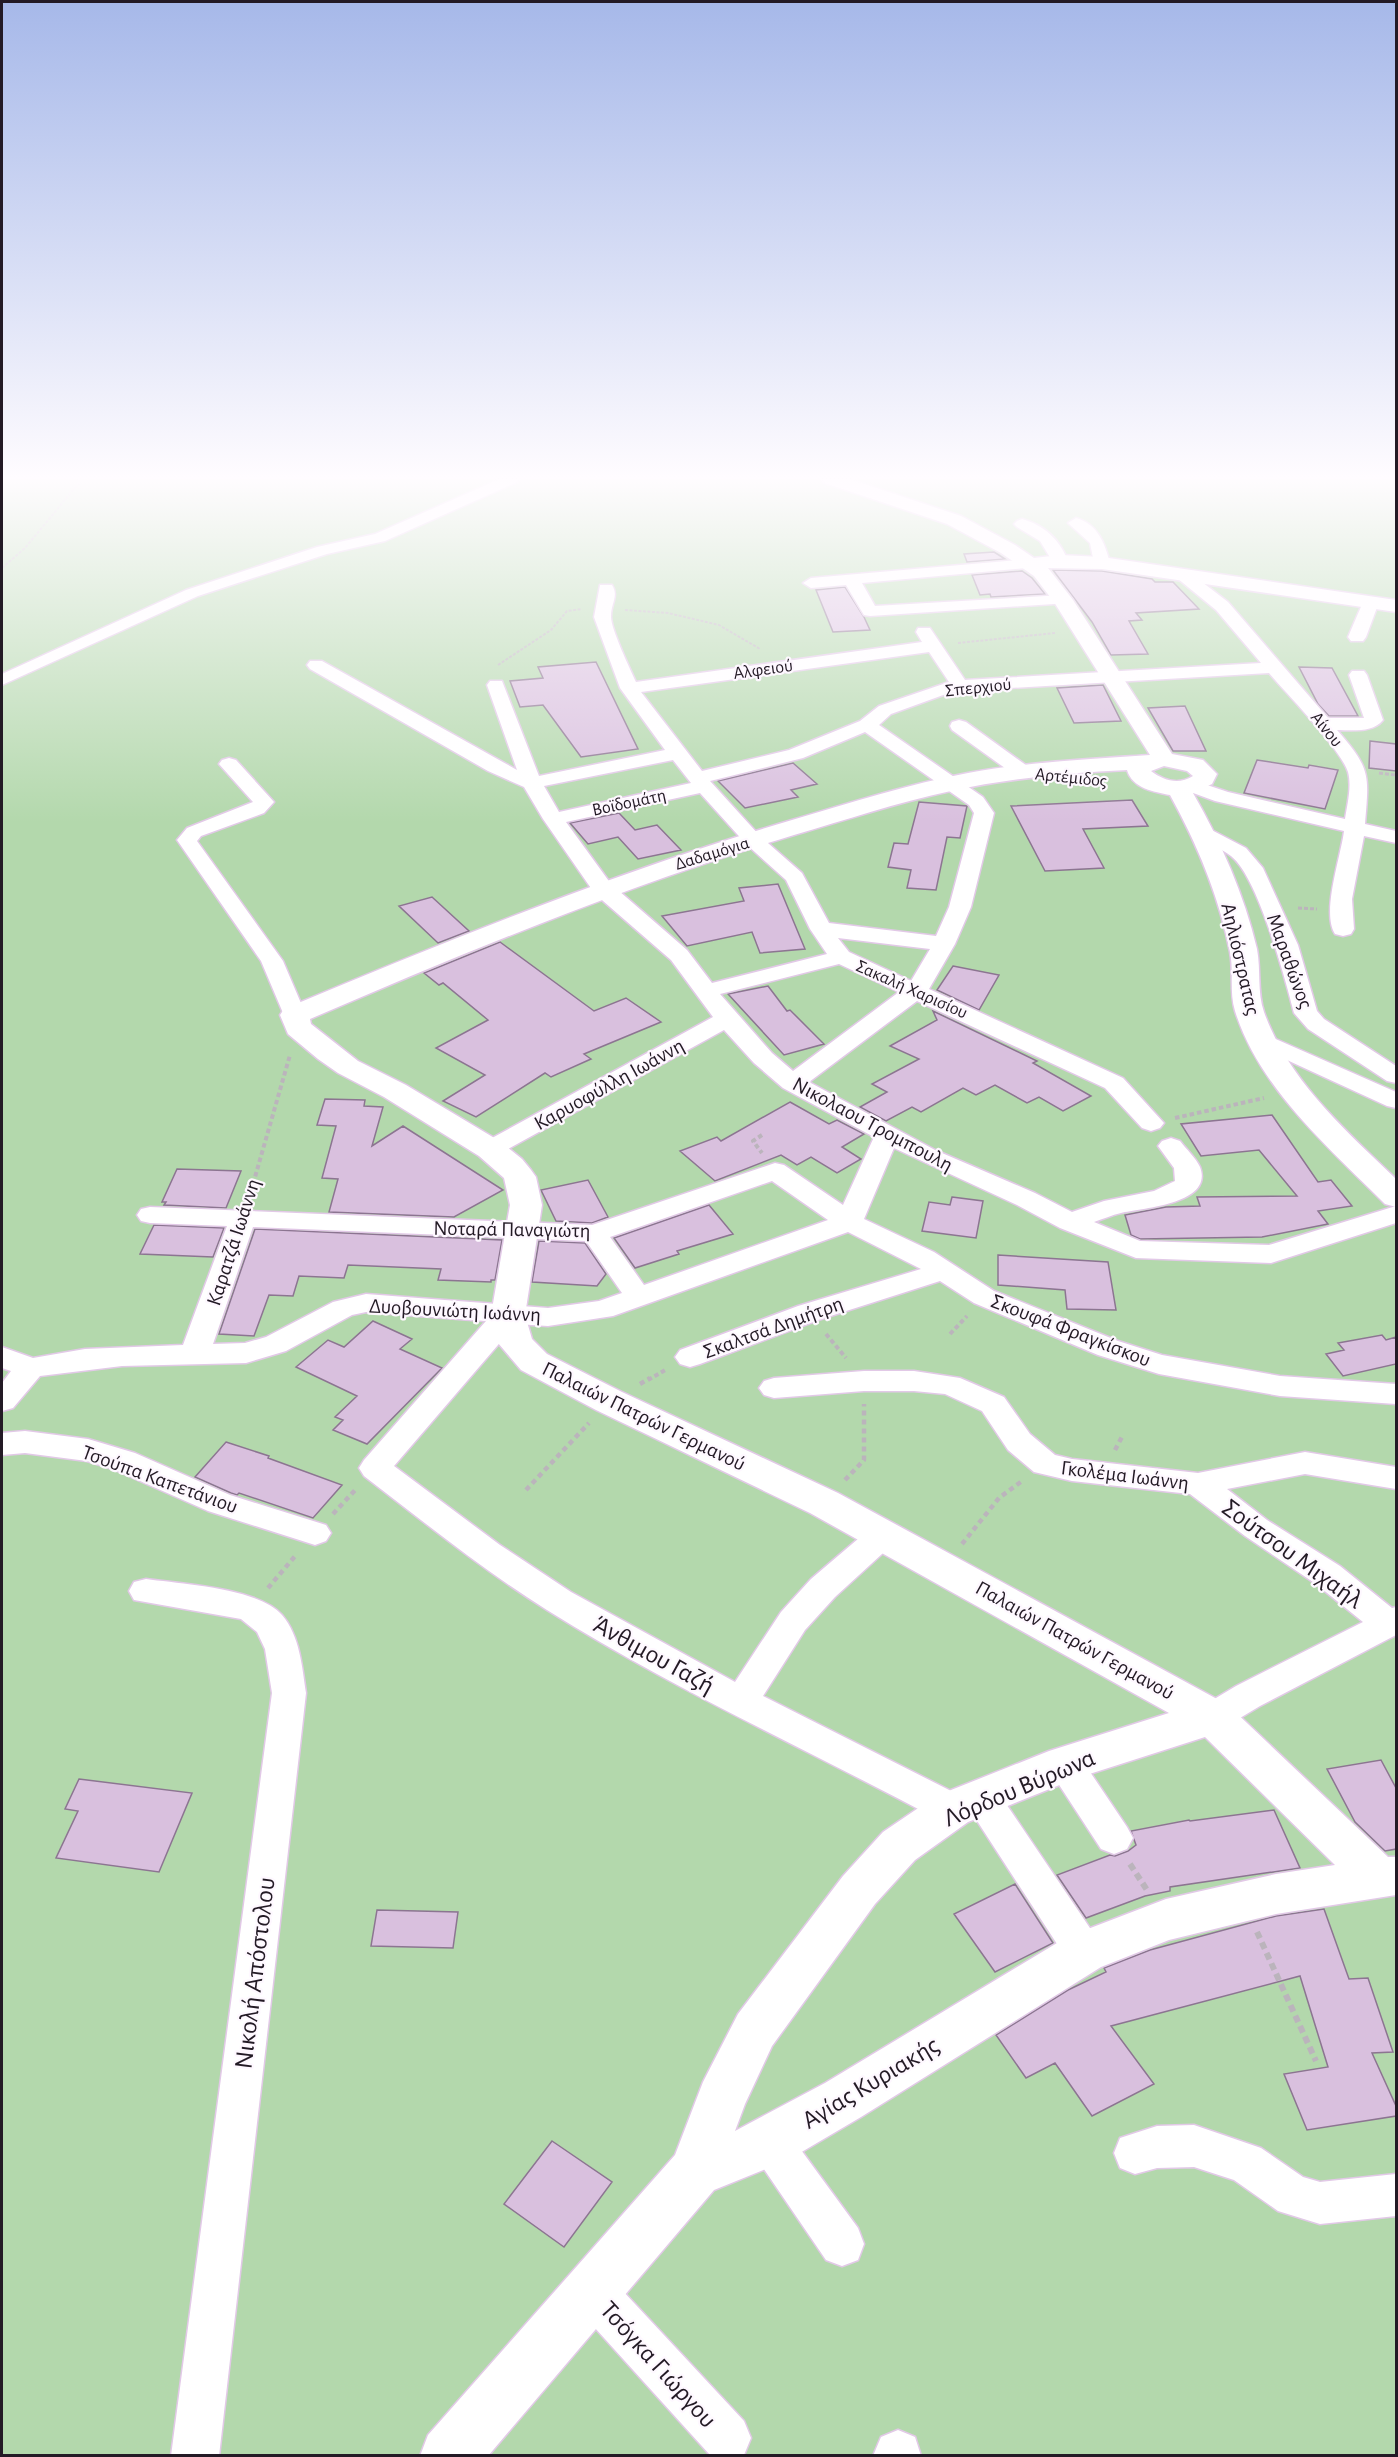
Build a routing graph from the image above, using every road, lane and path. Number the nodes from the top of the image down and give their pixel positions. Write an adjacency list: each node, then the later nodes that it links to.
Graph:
1 (191, 594): 21 (street)
2 (608, 594): 12 (street, Σακαλή Χαρισίου)
3 (860, 594): 11 (street)
4 (899, 594): 11 (street)
5 (1059, 594): 8 (street, Αηλιόστρατας)
6 (1206, 594): 18 (street, Αίνου)
7 (1313, 594): 9 (street)
8 (1063, 600): 11 (street); 13 (street, Αηλιόστρατας)
9 (1371, 602): 10 (street); 14 (street)
10 (1396, 606)
11 (908, 608): 15 (street)
12 (604, 609): 17 (path); 22 (path); 24 (street, Σακαλή Χαρισίου)
13 (1081, 631): 15 (path); 20 (street, Αηλιόστρατας)
14 (1357, 638)
15 (933, 646): 17 (street, Αλφειού); 23 (street)
16 (316, 665): 33 (street)
17 (780, 667): 24 (street, Αλφειού)
18 (1276, 667): 20 (street, Σπερχιού); 26 (street, Αίνου)
19 (1358, 675): 26 (street)
20 (1110, 677): 23 (street, Σπερχιού); 29 (street, Αηλιόστρατας)
21 (2, 680)
22 (496, 685): 33 (street, Νικολαου Τρομπουλη)
23 (960, 686): 25 (street, Σπερχιού)
24 (629, 688): 28 (street, Σακαλή Χαρισίου)
25 (867, 724): 32 (street, Σπερχιού); 34 (street)
26 (1323, 724): 37 (street, Αίνου)
27 (959, 726): 31 (street, Αρτέμιδος)
28 (678, 753): 32 (street, Σακαλή Χαρισίου); 33 (street)
29 (1156, 761): 31 (street, Δαδαμόγια); 35 (street, Αηλιόστρατας); 35 (street)
30 (229, 764): 50 (street, Παλαιών Πατρών Γερμανού)
31 (1023, 772): 34 (street, Δαδαμόγια); 35 (street, Αρτέμιδος)
32 (701, 782): 36 (street, Βοϊδομάτη); 40 (street, Σακαλή Χαρισίου)
33 (532, 783): 36 (street, Νικολαου Τρομπουλη)
34 (951, 783): 40 (street, Δαδαμόγια); 45 (street)
35 (1178, 787): 37 (street, Αρτέμιδος); 38 (street, Αηλιόστρατας)
36 (553, 819): 41 (street, Νικολαου Τρομπουλη)
37 (1354, 826): 39 (street, Αρτέμιδος); 43 (street, Αίνου)
38 (1202, 831): 42 (street, Μαραθώνος); 51 (street, Αηλιόστρατας)
39 (1396, 837)
40 (753, 840): 41 (street, Δαδαμόγια); 44 (street, Σακαλή Χαρισίου)
41 (603, 889): 48 (street, Νικολαου Τρομπουλη); 50 (street, Δαδαμόγια)
42 (1270, 907): 43 (path); 52 (street, Μαραθώνος)
43 (1342, 920)
44 (821, 929): 45 (street); 46 (street, Σακαλή Χαρισίου)
45 (944, 944): 47 (street)
46 (842, 957): 47 (street, Σακαλή Χαρισίου); 48 (street)
47 (917, 990): 53 (street); 56 (street, Σακαλή Χαρισίου)
48 (706, 991): 49 (street, Νικολαου Τρομπουλη)
49 (727, 1019): 53 (street, Νικολαου Τρομπουλη); 59 (street, Καρυοφύλλη Ιωάννη)
50 (296, 1021): 59 (street, Παλαιών Πατρών Γερμανού); 63 (path, Καρατζά Ιωάννη)
51 (1262, 1040): 54 (street, Αηλιόστρατας); 55 (street)
52 (1396, 1076)
53 (792, 1083): 65 (street, Νικολαου Τρομπουλη)
54 (1297, 1091): 56 (path); 60 (street, Αηλιόστρατας)
55 (1396, 1101)
56 (1150, 1123)
57 (883, 1143): 64 (street)
58 (1172, 1146): 65 (street)
59 (490, 1149): 66 (street, Παλαιών Πατρών Γερμανού)
60 (1396, 1197)
61 (1396, 1214): 65 (street, Νικολαου Τρομπουλη)
62 (150, 1215): 63 (street, Νοταρά Παναγιώτη)
63 (243, 1218): 66 (street, Νοταρά Παναγιώτη); 72 (street, Καρατζά Ιωάννη)
64 (849, 1222): 67 (street, Νοταρά Παναγιώτη); 68 (street, Σκουφά Φραγκίσκου); 69 (street, Δυοβουνιώτη Ιωάννη)
65 (1070, 1222)
66 (524, 1231): 67 (street, Νοταρά Παναγιώτη); 71 (street, Παλαιών Πατρών Γερμανού)
67 (594, 1233): 69 (street)
68 (943, 1270): 70 (street, Σκαλτσά Δημήτρη); 78 (street, Σκουφά Φραγκίσκου)
69 (639, 1298): 71 (street, Δυοβουνιώτη Ιωάννη)
70 (808, 1312): 74 (street, Σκαλτσά Δημήτρη); 76 (path)
71 (508, 1315): 72 (street, Δυοβουνιώτη Ιωάννη); 80 (street, Παλαιών Πατρών Γερμανού); 92 (street, Άνθιμου Γαζή)
72 (195, 1353): 75 (street, Δυοβουνιώτη Ιωάννη)
73 (2, 1357): 75 (street)
74 (690, 1357): 80 (path, Σκαλτσά Δημήτρη)
75 (31, 1368): 79 (street)
76 (864, 1381): 77 (street, Γκολέμα Ιωάννη); 82 (street, Γκολέμα Ιωάννη); 86 (path)
77 (774, 1388)
78 (1396, 1394)
79 (2, 1401)
80 (609, 1401): 85 (path, Σκαλτσά Δημήτρη); 86 (street, Παλαιών Πατρών Γερμανού)
81 (2, 1444): 87 (street, Τσούπα Καπετάνιου)
82 (1045, 1464): 84 (street, Γκολέμα Ιωάννη); 89 (path)
83 (1396, 1478): 84 (street, Γκολέμα Ιωάννη)
84 (1198, 1484): 91 (street, Σούτσου Μιχαήλ)
85 (526, 1490)
86 (824, 1503): 88 (street, Παλαιών Πατρών Γερμανού)
87 (315, 1533)
88 (884, 1535): 89 (street, Παλαιών Πατρών Γερμανού); 92 (street)
89 (945, 1568): 93 (street, Παλαιών Πατρών Γερμανού)
90 (146, 1590): 110 (street, Νικολή Απόστολου)
91 (1392, 1622): 93 (street, Λόρδου Βύρωνα)
92 (741, 1701): 95 (street, Άνθιμου Γαζή)
93 (1213, 1717): 94 (street, Λόρδου Βύρωνα); 97 (street, Παλαιών Πατρών Γερμανού)
94 (1065, 1764): 95 (street, Λόρδου Βύρωνα); 96 (street)
95 (966, 1803): 100 (street); 102 (street, Λόρδου Βύρωνα)
96 (1114, 1838): 99 (path)
97 (1388, 1877): 98 (street, Αγίας Κυριακής)
98 (1243, 1902): 99 (street, Αγίας Κυριακής); 101 (path)
99 (1166, 1920): 100 (street, Αγίας Κυριακής)
100 (1084, 1952): 103 (street, Αγίας Κυριακής)
101 (1316, 2061)
102 (720, 2099): 103 (street); 105 (street, Λόρδου Βύρωνα)
103 (764, 2145): 105 (street, Αγίας Κυριακής); 107 (street)
104 (1135, 2153): 106 (street)
105 (696, 2172): 108 (street, Αγίας Κυριακής)
106 (1396, 2195)
107 (842, 2244)
108 (592, 2291): 109 (street, Τσόγκα Γιώργου); 111 (street, Αγίας Κυριακής)
109 (727, 2438)
110 (195, 2456)
111 (449, 2456)

